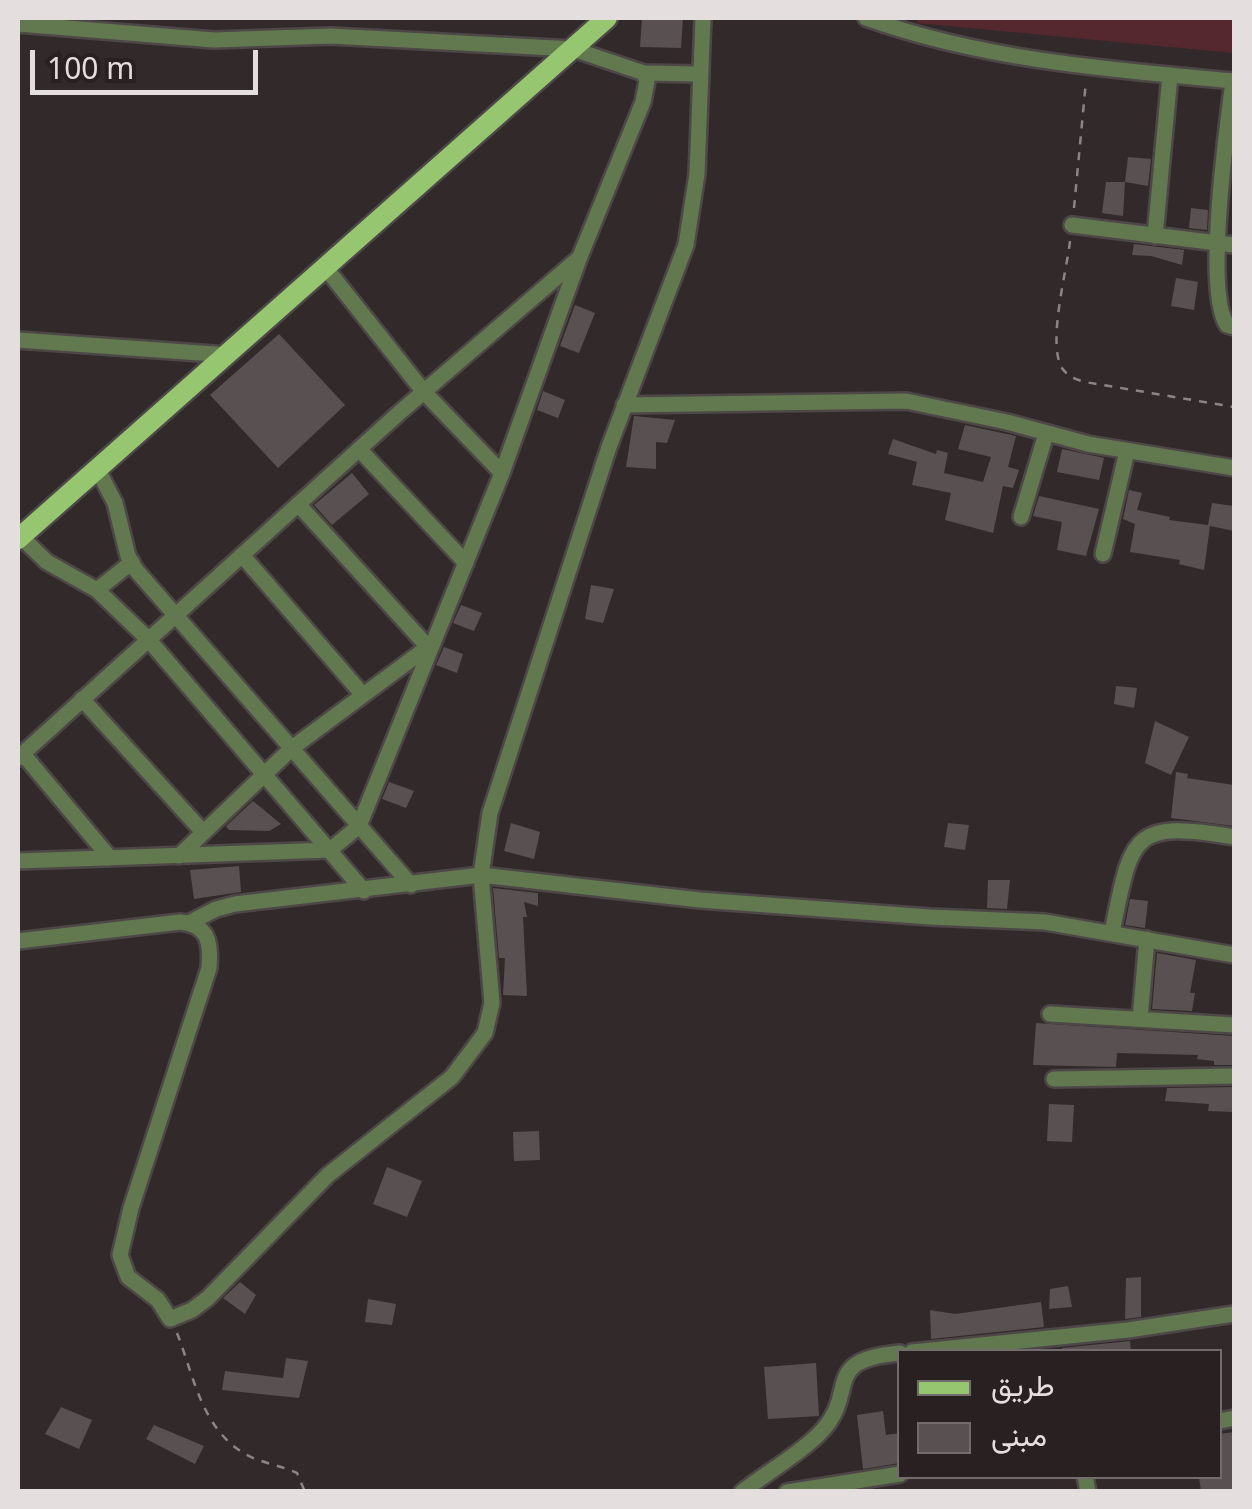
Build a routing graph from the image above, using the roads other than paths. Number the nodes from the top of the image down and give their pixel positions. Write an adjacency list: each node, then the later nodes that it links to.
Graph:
1 (607, 18): 5 (main road)
2 (703, 18): 7 (street)
3 (866, 18): 8 (street)
4 (18, 24): 5 (street)
5 (573, 50): 6 (street); 14 (main road)
6 (644, 73): 7 (street); 13 (street)
7 (698, 74): 19 (street)
8 (1170, 75): 9 (street); 11 (street)
9 (1234, 81): 12 (street)
10 (1072, 225): 11 (street)
11 (1155, 236): 12 (street)
12 (1227, 244): 15 (street)
13 (579, 258): 18 (street); 25 (street)
14 (325, 266): 17 (main road); 18 (street)
15 (1234, 327)
16 (18, 340): 17 (street)
17 (228, 355): 23 (main road)
18 (424, 392): 21 (street); 25 (street)
19 (624, 405): 20 (street); 49 (street)
20 (1046, 434): 22 (street); 27 (street)
21 (360, 449): 26 (street); 32 (street)
22 (1128, 451): 24 (street); 29 (street)
23 (97, 468): 28 (main road); 31 (street)
24 (1234, 468)
25 (502, 473): 32 (street)
26 (298, 504): 30 (street); 36 (street)
27 (1021, 517)
28 (19, 538): 33 (street)
29 (1103, 554)
30 (242, 555): 34 (street); 37 (street)
31 (132, 562): 33 (street); 34 (street)
32 (466, 563): 36 (street)
33 (97, 590): 35 (street)
34 (176, 614): 35 (street); 39 (street)
35 (148, 639): 38 (street); 41 (street)
36 (431, 644): 37 (street); 42 (street)
37 (363, 695): 39 (street)
38 (82, 699): 40 (street); 43 (street)
39 (292, 748): 41 (street); 42 (street)
40 (20, 756): 47 (street)
41 (264, 772): 43 (street); 45 (street)
42 (359, 826): 45 (street); 50 (street)
43 (203, 832): 46 (street)
44 (1234, 837): 53 (street)
45 (330, 850): 46 (street); 51 (street)
46 (179, 856): 47 (street)
47 (110, 858): 48 (street)
48 (18, 861)
49 (481, 875): 50 (street); 52 (street); 53 (street)
50 (410, 885): 51 (street)
51 (364, 891): 52 (street)
52 (190, 923): 55 (street)
53 (1112, 932): 54 (street)
54 (1147, 939): 56 (street); 58 (street)
55 (18, 941)
56 (1234, 955)
57 (1050, 1014): 58 (street)
58 (1140, 1019): 59 (street)
59 (1234, 1024)
60 (1234, 1076): 61 (street)
61 (1054, 1079)
62 (1234, 1314): 63 (street)
63 (948, 1349)
64 (897, 1353): 68 (street)
65 (897, 1475): 66 (street)
66 (871, 1485): 67 (street)
67 (796, 1490)
68 (742, 1492)

